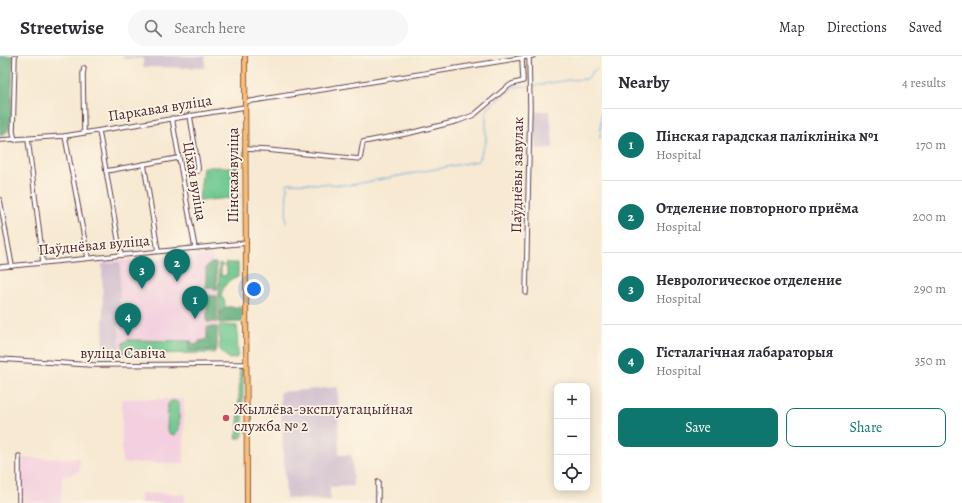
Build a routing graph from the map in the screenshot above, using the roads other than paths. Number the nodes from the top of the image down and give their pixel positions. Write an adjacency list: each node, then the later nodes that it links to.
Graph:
1 (15, 56): 14 (street)
2 (245, 56): 6 (main road, Пінская вуліца)
3 (534, 56): 4 (street, Паркавая вуліца)
4 (525, 57): 6 (street, Паркавая вуліца); 15 (street); 29 (street, Паўднёвы завулак)
5 (84, 68): 10 (street)
6 (243, 106): 7 (street, Паркавая вуліца); 15 (main road, Пінская вуліца)
7 (190, 115): 8 (street, Паркавая вуліца); 19 (street)
8 (172, 118): 9 (street, Паркавая вуліца); 16 (street, Ціхая вуліца)
9 (99, 131): 10 (street, Паркавая вуліца); 18 (street)
10 (84, 133): 11 (street, Паркавая вуліца)
11 (65, 136): 12 (street, Паркавая вуліца); 25 (street)
12 (28, 139): 14 (street, Паркавая вуліца); 26 (street)
13 (0, 140): 14 (street, Паркавая вуліца)
14 (14, 140)
15 (245, 149): 21 (main road, Пінская вуліца)
16 (178, 158): 17 (street); 19 (street, Ціхая вуліца)
17 (144, 164): 18 (street); 23 (street)
18 (106, 171): 24 (street)
19 (182, 173): 22 (street, Ціхая вуліца)
20 (0, 200): 27 (street)
21 (246, 243): 22 (street, Паўднёвая вуліца); 31 (main road, Пінская вуліца)
22 (195, 248): 23 (street, Паўднёвая вуліца)
23 (158, 251): 24 (street, Паўднёвая вуліца)
24 (121, 255): 25 (street, Паўднёвая вуліца)
25 (88, 258): 26 (street, Паўднёвая вуліца)
26 (43, 262): 27 (street, Паўднёвая вуліца)
27 (12, 266): 28 (street, Паўднёвая вуліца)
28 (0, 267)
29 (526, 293)
30 (0, 359): 31 (street, вуліца Савіча)
31 (246, 364): 35 (main road, Пінская вуліца)
32 (19, 456): 34 (street)
33 (378, 482): 36 (street)
34 (19, 503)
35 (247, 503)
36 (378, 503)

